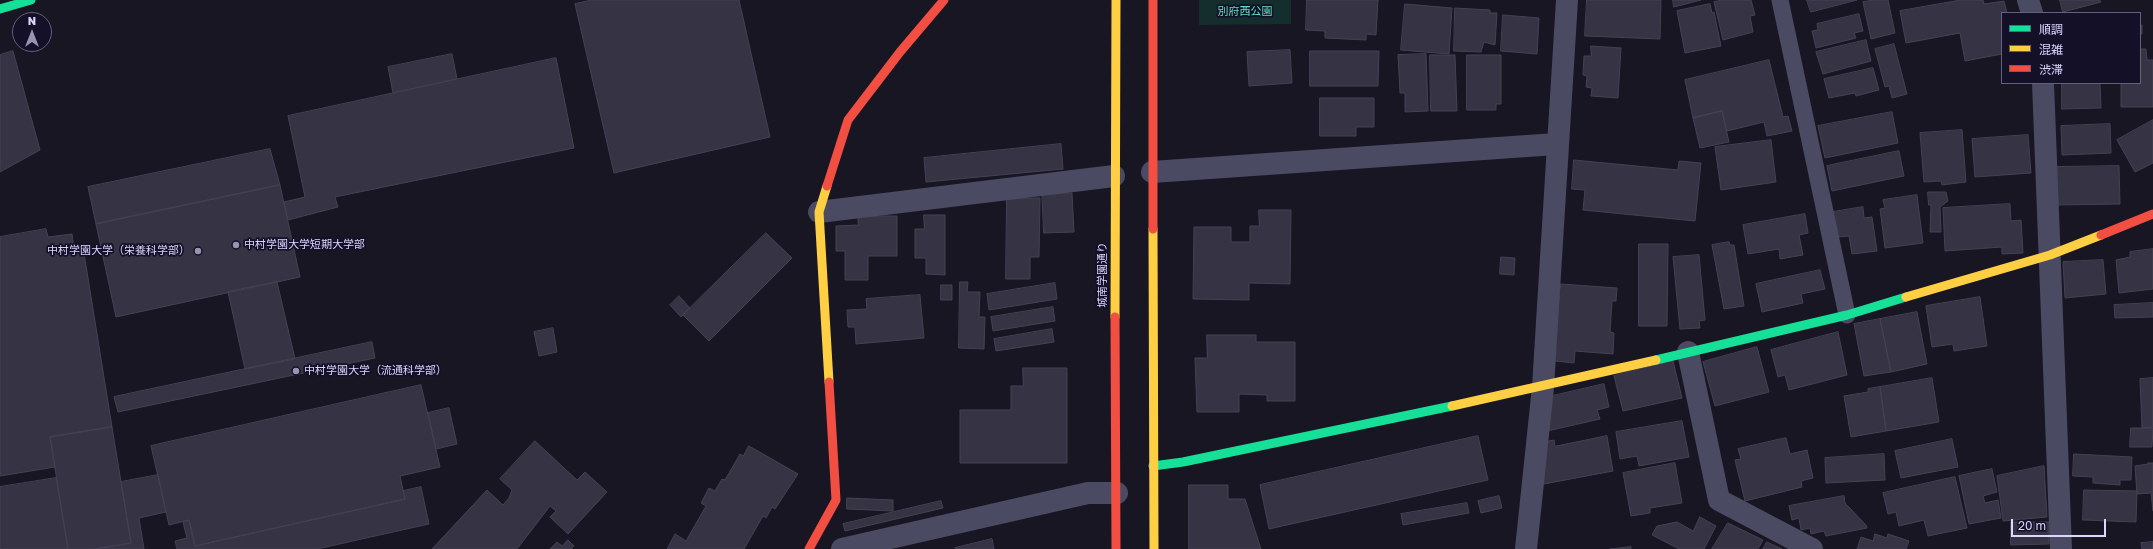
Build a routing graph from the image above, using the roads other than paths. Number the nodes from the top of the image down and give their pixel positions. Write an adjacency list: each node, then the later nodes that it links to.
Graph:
1 (31, 0): 8 (main road)
2 (944, 0): 14 (main road)
3 (1116, 0): 13 (main road, 城南学園通り)
4 (1153, 0): 12 (main road)
5 (1567, 0): 11 (street)
6 (1780, 0): 17 (lane)
7 (2028, 0): 9 (street)
8 (0, 9)
9 (2032, 12)
10 (2043, 84): 16 (street)
11 (1556, 144): 12 (street); 19 (street)
12 (1152, 172): 20 (main road)
13 (1114, 176): 14 (street); 21 (main road, 城南学園通り)
14 (819, 212): 22 (main road)
15 (2153, 214): 16 (main road)
16 (2050, 255): 17 (main road); 28 (street)
17 (1847, 315): 18 (main road)
18 (1688, 352): 19 (main road); 27 (street)
19 (1543, 387): 20 (main road); 26 (street)
20 (1153, 466): 25 (main road)
21 (1117, 493): 23 (street); 24 (main road, 城南学園通り)
22 (809, 549)
23 (842, 549)
24 (1116, 549)
25 (1154, 549)
26 (1526, 549)
27 (1812, 549)
28 (2061, 549)

